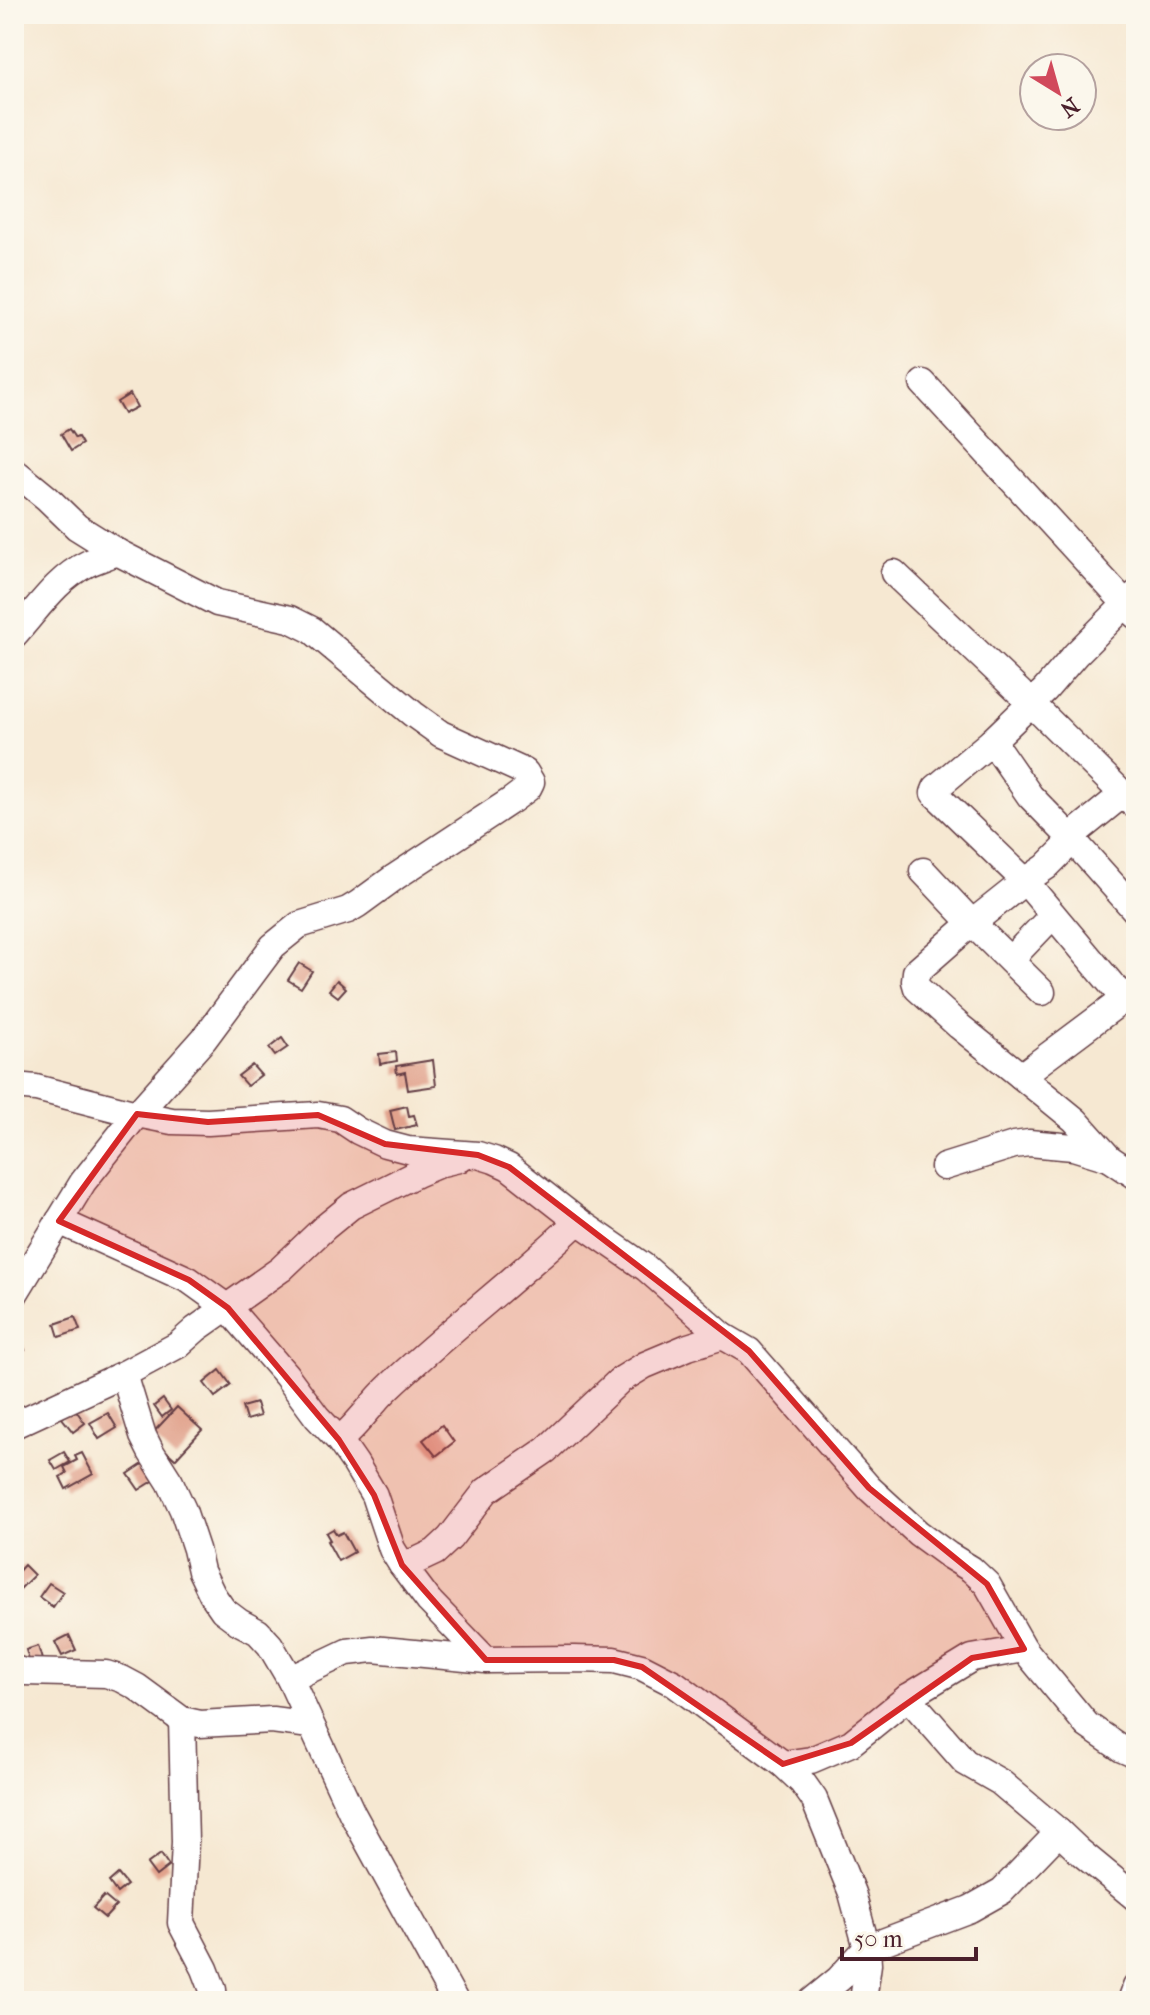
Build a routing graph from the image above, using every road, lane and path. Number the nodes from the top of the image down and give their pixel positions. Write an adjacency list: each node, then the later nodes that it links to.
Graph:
1 (923, 383): 5 (street)
2 (14, 471): 3 (street)
3 (117, 552): 6 (street); 21 (street)
4 (894, 573): 7 (street)
5 (1132, 605): 7 (street)
6 (14, 635)
7 (1031, 703): 8 (street); 9 (street)
8 (992, 741): 10 (street); 12 (street)
9 (1132, 800): 10 (street)
10 (1070, 837): 12 (street); 13 (street)
11 (923, 871): 15 (street)
12 (1025, 881): 14 (street); 15 (street)
13 (1136, 911)
14 (1053, 915): 16 (street); 18 (street)
15 (972, 923): 16 (street); 19 (street)
16 (1010, 960): 17 (street)
17 (1042, 992)
18 (1132, 994): 19 (street)
19 (1021, 1076): 23 (street)
20 (14, 1086): 21 (street)
21 (137, 1114): 22 (street); 26 (street)
22 (478, 1155): 27 (street); 29 (street)
23 (1109, 1158): 24 (street); 25 (street)
24 (944, 1167)
25 (1136, 1176)
26 (59, 1221): 28 (street); 29 (street)
27 (578, 1221): 30 (street); 33 (street)
28 (14, 1295)
29 (228, 1308): 31 (street); 33 (street)
30 (723, 1336): 34 (street); 35 (street)
31 (124, 1374): 32 (street); 38 (street)
32 (14, 1425)
33 (339, 1440): 34 (street)
34 (402, 1565): 36 (street)
35 (1024, 1649): 39 (street); 42 (street)
36 (486, 1660): 38 (street); 43 (street)
37 (14, 1669): 40 (street)
38 (290, 1679): 41 (street)
39 (908, 1697): 43 (street); 44 (street)
40 (182, 1720): 41 (street); 48 (street)
41 (310, 1725): 49 (street)
42 (1131, 1757)
43 (783, 1764): 46 (street)
44 (1059, 1832): 45 (street); 46 (street)
45 (1136, 1898)
46 (867, 1948): 50 (street); 51 (street)
47 (1136, 1987): 52 (street)
48 (214, 2001)
49 (455, 2001)
50 (812, 2001)
51 (863, 2001)
52 (1131, 2001)

